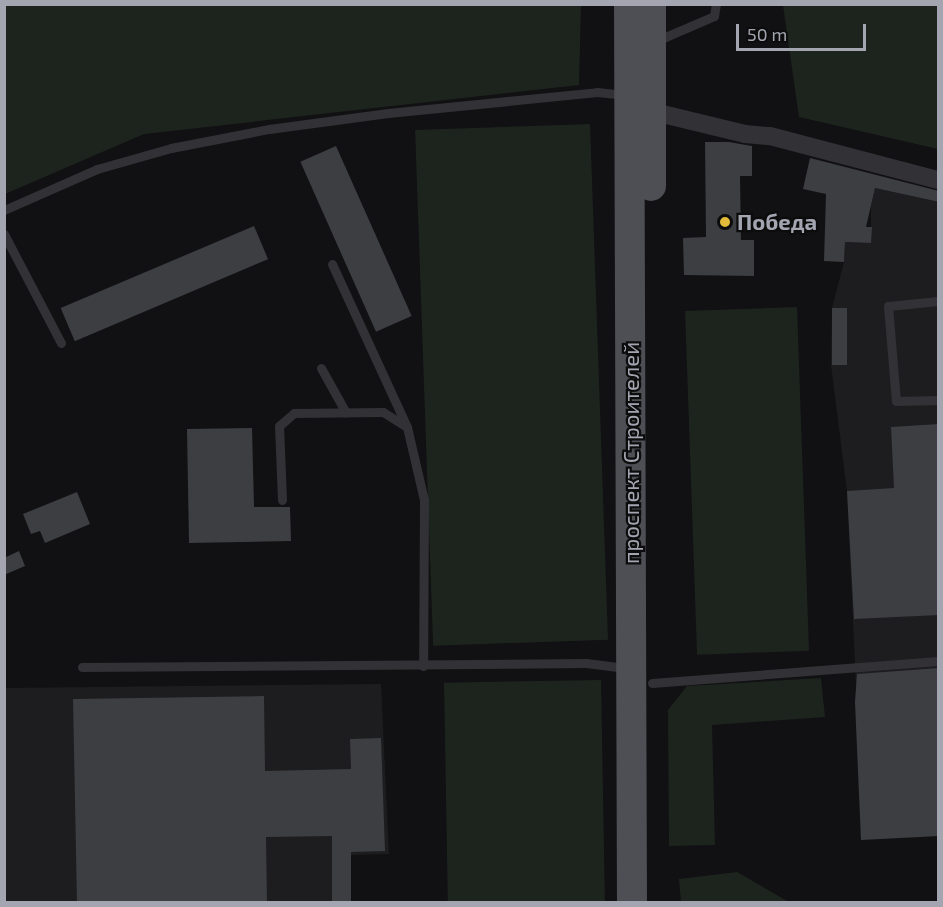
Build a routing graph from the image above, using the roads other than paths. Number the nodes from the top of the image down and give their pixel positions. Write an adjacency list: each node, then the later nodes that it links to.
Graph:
1 (629, 4): 5 (main road, проспект Строителей)
2 (651, 4): 4 (main road, проспект Строителей)
3 (716, 4): 4 (lane)
4 (651, 43): 5 (main road, проспект Строителей)
5 (643, 100): 6 (street); 7 (lane); 20 (main road, проспект Строителей)
6 (939, 180)
7 (4, 210)
8 (4, 234): 11 (lane)
9 (332, 264): 15 (lane)
10 (939, 301): 13 (lane)
11 (61, 343)
12 (321, 368): 14 (lane)
13 (939, 400)
14 (346, 412): 15 (lane); 16 (lane)
15 (407, 427): 18 (lane)
16 (282, 500)
17 (939, 661): 20 (lane)
18 (423, 666): 19 (lane); 20 (lane)
19 (82, 667)
20 (642, 676): 21 (main road, проспект Строителей); 22 (main road, проспект Строителей)
21 (632, 903)
22 (652, 903)

